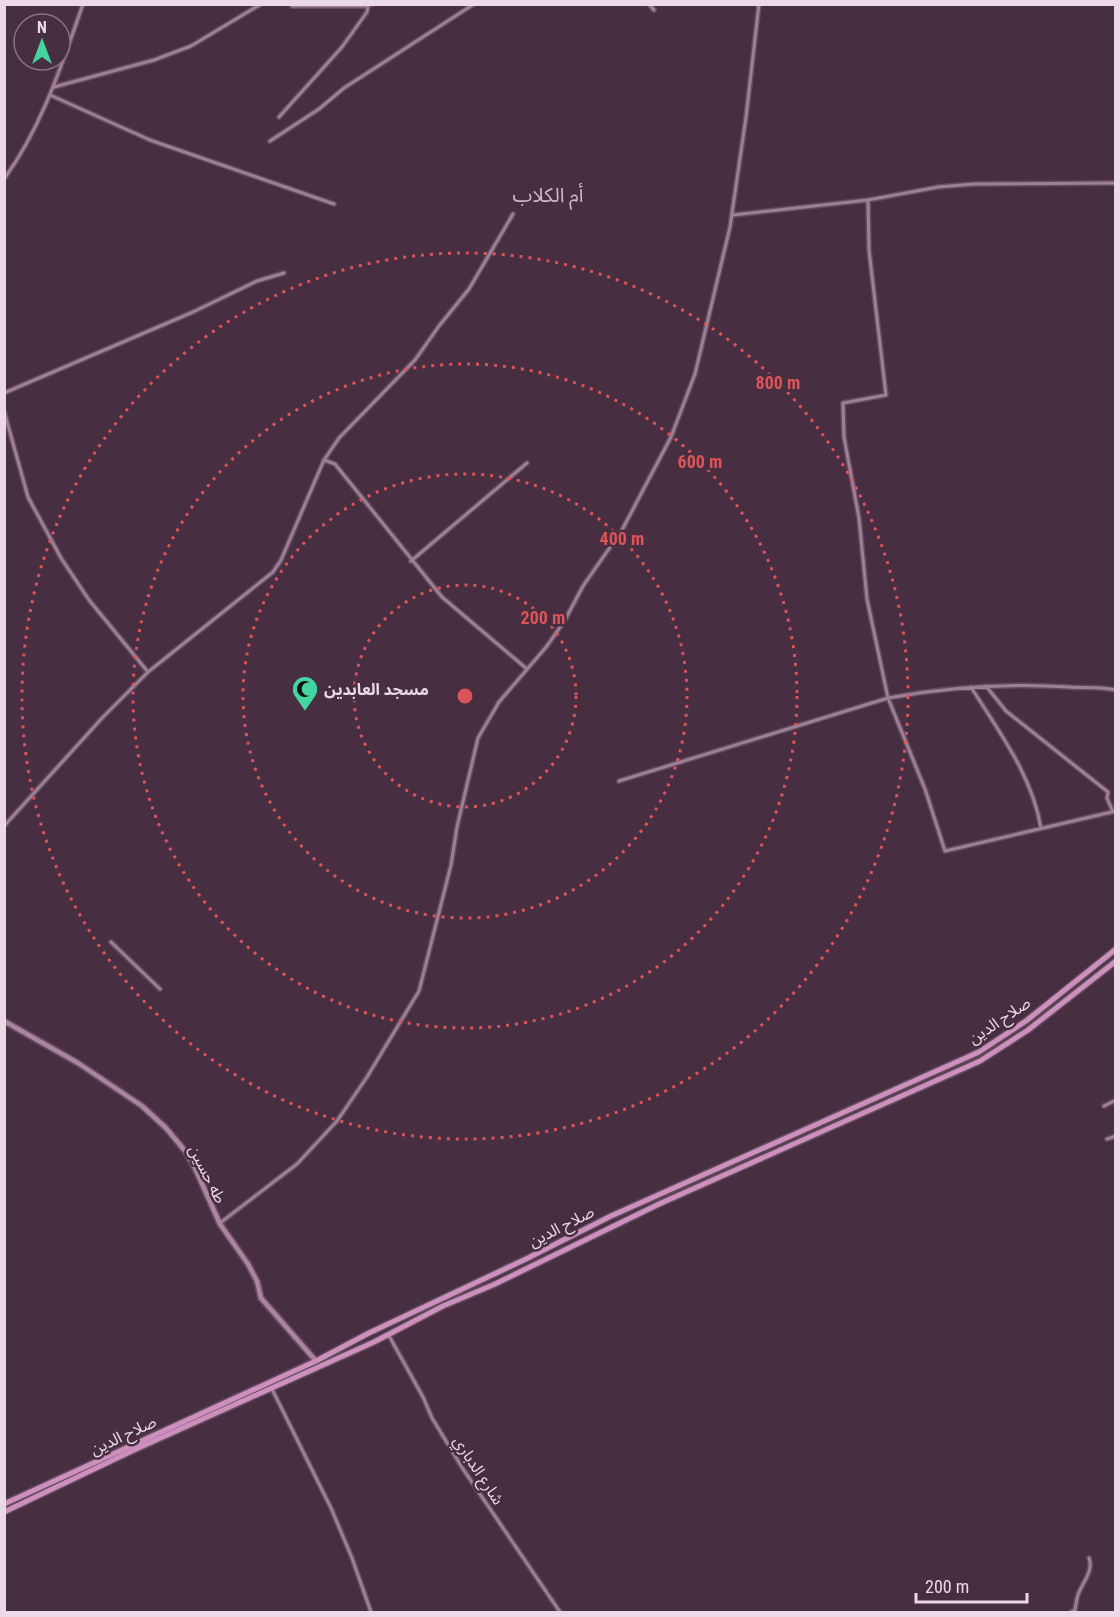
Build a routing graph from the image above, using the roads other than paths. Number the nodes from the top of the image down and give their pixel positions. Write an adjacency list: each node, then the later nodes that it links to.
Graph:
1 (83, 4): 9 (street)
2 (261, 4): 9 (street)
3 (474, 4): 12 (street)
4 (649, 4): 8 (street)
5 (759, 4): 18 (street)
6 (371, 5): 7 (street); 11 (street)
7 (292, 6)
8 (654, 10)
9 (54, 87): 10 (street)
10 (50, 95): 13 (street); 16 (street)
11 (279, 117)
12 (270, 141)
13 (4, 179)
14 (1116, 183): 15 (street)
15 (868, 200): 18 (street); 30 (street)
16 (334, 204)
17 (513, 214): 22 (street)
18 (732, 215): 25 (street)
19 (284, 273): 20 (street)
20 (4, 393)
21 (4, 411): 26 (street)
22 (324, 460): 24 (street); 26 (street)
23 (527, 464): 24 (street)
24 (411, 561): 25 (street)
25 (527, 669): 44 (street)
26 (148, 672): 33 (street)
27 (986, 686): 28 (street); 29 (street); 32 (street)
28 (971, 687): 30 (street); 34 (street)
29 (1116, 690)
30 (888, 698): 31 (street); 34 (street)
31 (619, 781)
32 (1114, 812): 34 (street)
33 (4, 825)
34 (1041, 828)
35 (111, 942): 38 (street)
36 (1116, 949): 45 (highway, صلاح الدين)
37 (1116, 961): 46 (highway, صلاح الدين)
38 (160, 989)
39 (4, 1021): 44 (street, طه حسين)
40 (1116, 1100): 41 (street)
41 (1104, 1106)
42 (1116, 1136): 43 (street)
43 (1107, 1139)
44 (220, 1224): 48 (street, طه حسين)
45 (479, 1282): 46 (highway); 48 (highway, صلاح الدين)
46 (482, 1290): 47 (highway, صلاح الدين)
47 (388, 1334): 49 (highway, صلاح الدين); 55 (street, شارع الدباري)
48 (315, 1361): 50 (highway, صلاح الدين)
49 (271, 1388): 50 (highway, صلاح الدين); 54 (street)
50 (206, 1414): 51 (highway, صلاح الدين); 52 (highway, صلاح الدين)
51 (4, 1504)
52 (4, 1512)
53 (1089, 1558): 56 (street)
54 (371, 1612)
55 (560, 1612)
56 (1071, 1612)

